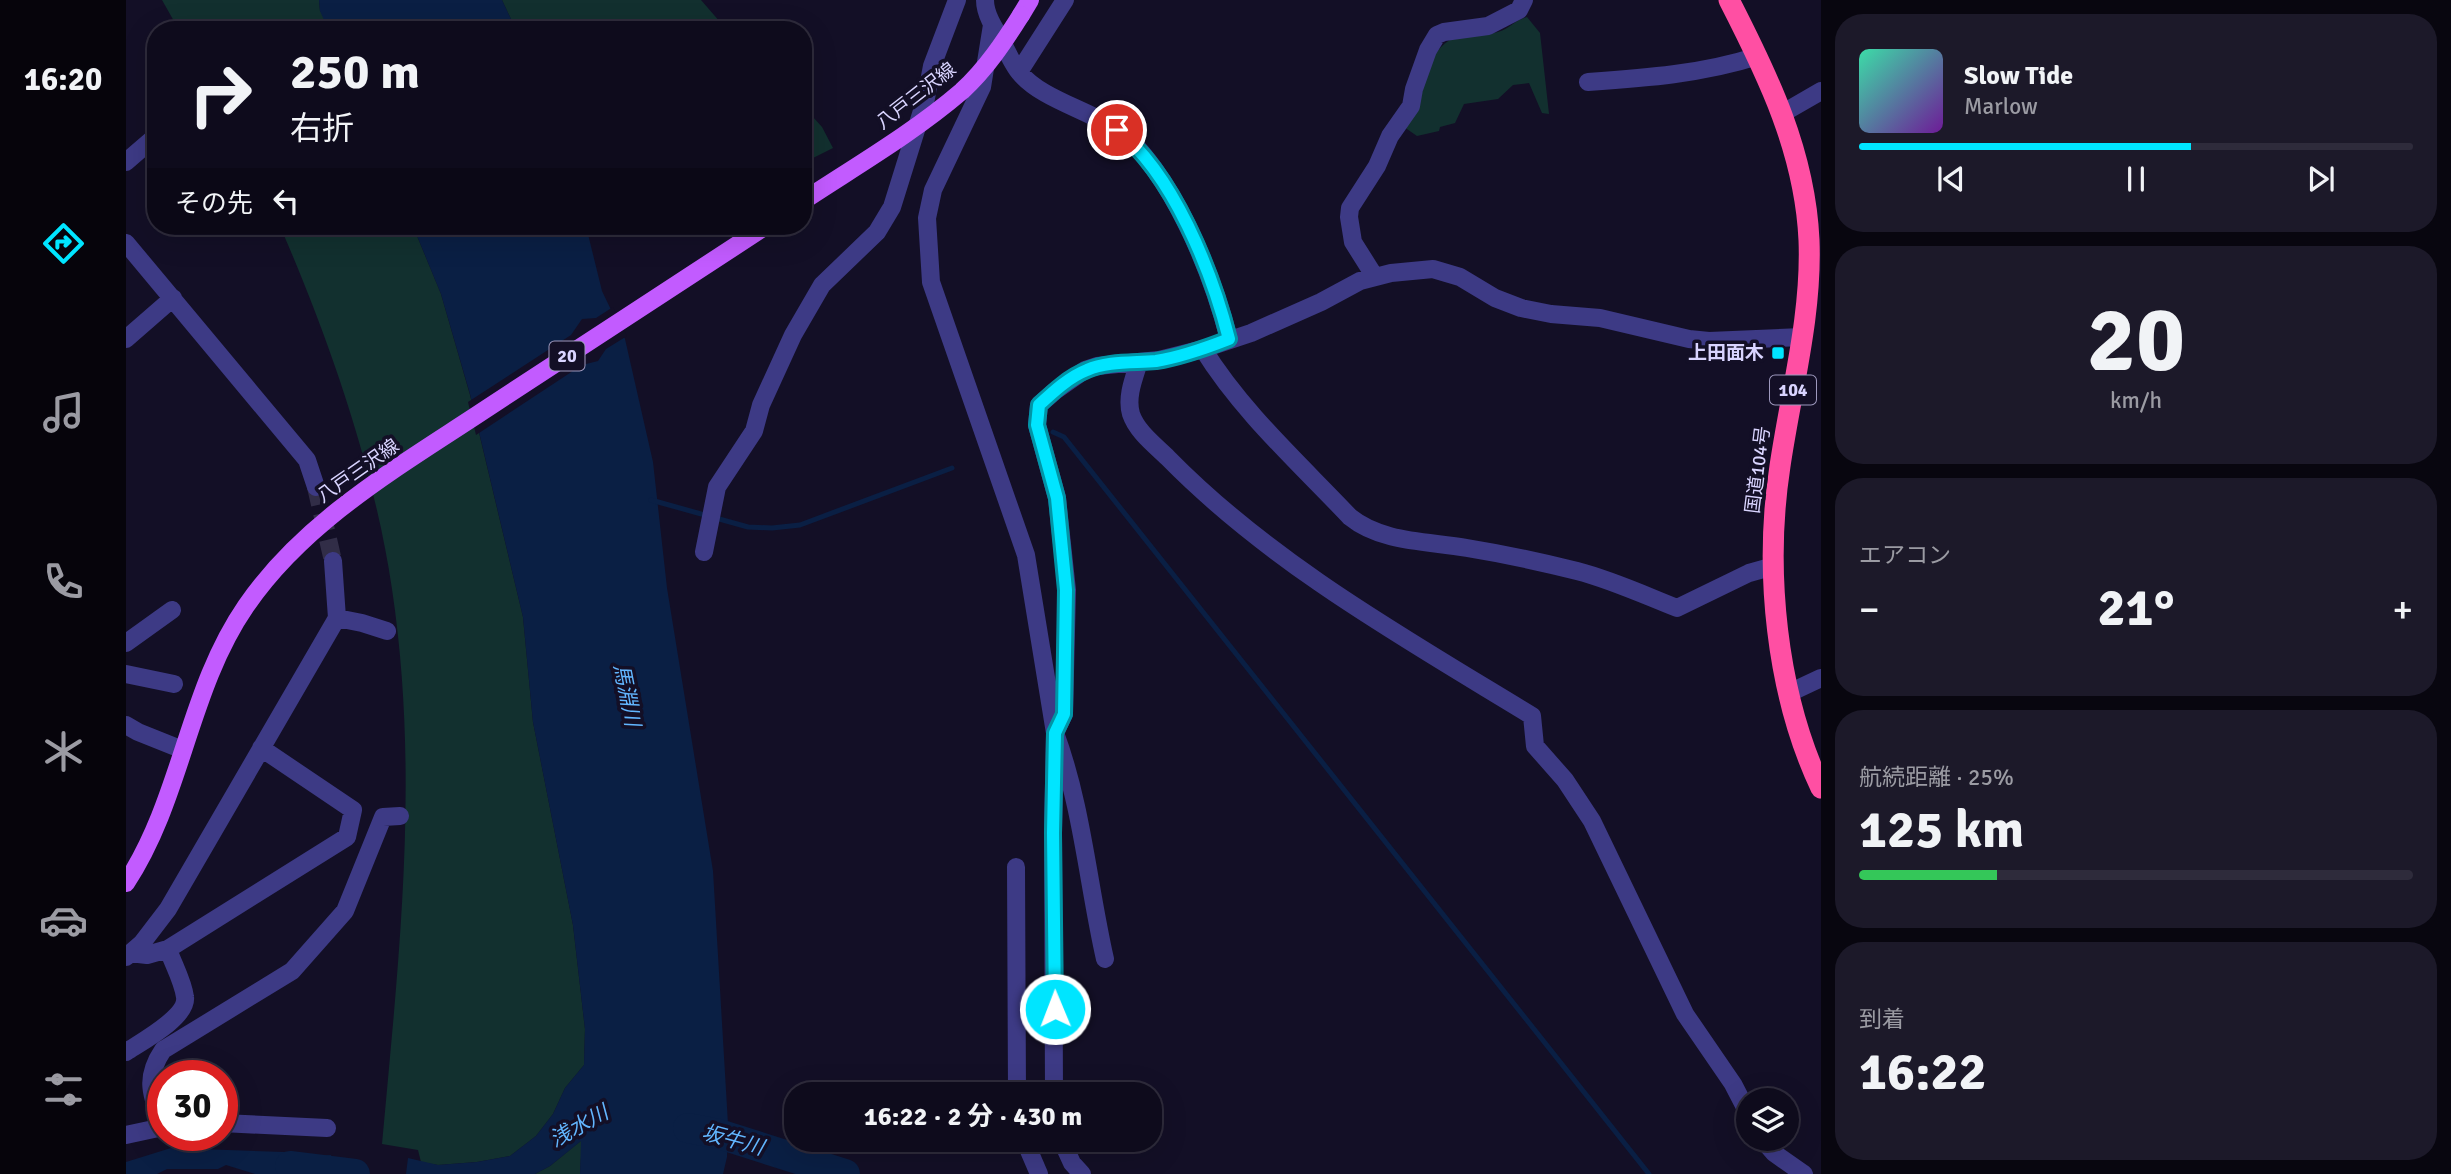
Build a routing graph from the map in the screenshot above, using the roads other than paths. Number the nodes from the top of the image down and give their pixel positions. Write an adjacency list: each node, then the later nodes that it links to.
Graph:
1 (957, 0): 26 (street)
2 (985, 0): 7 (street)
3 (1065, 0): 9 (street)
4 (1524, 0): 18 (street)
5 (1729, 0): 8 (highway, 国道104号 / 104)
6 (1026, 8): 15 (main road, 八戸三沢線, bridge)
7 (992, 25): 9 (street); 38 (street)
8 (1758, 56): 10 (street); 12 (highway, 国道104号 / 104)
9 (1019, 72): 22 (street)
10 (1588, 82)
11 (1821, 90): 12 (street)
12 (1783, 113): 20 (highway, 国道104号 / 104)
13 (147, 144): 14 (street)
14 (126, 162)
15 (812, 195)
16 (752, 235): 40 (main road, 八戸三沢線 / 20)
17 (126, 243): 19 (street)
18 (1375, 277): 20 (street); 22 (street)
19 (173, 298): 21 (street); 25 (street)
20 (1809, 327): 28 (highway, 国道104号 / 104)
21 (126, 339)
22 (1229, 339): 23 (street)
23 (1203, 349): 24 (street); 28 (street)
24 (1139, 362): 38 (street); 52 (street)
25 (316, 487)
26 (704, 552)
27 (333, 561): 30 (street)
28 (1774, 566): 36 (highway, 国道104号 / 104)
29 (172, 610): 32 (street)
30 (337, 618): 31 (street); 39 (street)
31 (387, 631)
32 (126, 643)
33 (126, 674): 35 (street)
34 (1821, 678): 36 (street)
35 (174, 684)
36 (1789, 693): 41 (highway, 国道104号 / 104)
37 (126, 725): 40 (street)
38 (1055, 733): 47 (street); 51 (street)
39 (261, 748): 45 (street); 46 (street)
40 (183, 750): 44 (main road, 八戸三沢線 / 20)
41 (1821, 788)
42 (400, 816): 49 (street)
43 (1016, 867): 50 (street)
44 (126, 883)
45 (167, 949): 46 (street); 48 (street)
46 (128, 955)
47 (1105, 959)
48 (126, 1052)
49 (156, 1060)
50 (1017, 1082)
51 (1054, 1082)
52 (1736, 1090)
53 (238, 1125): 54 (street)
54 (327, 1128)
55 (147, 1129): 56 (street)
56 (126, 1135)
57 (1772, 1151): 62 (street)
58 (1030, 1152): 60 (street)
59 (1067, 1152): 61 (street)
60 (1039, 1174)
61 (1082, 1174)
62 (1804, 1174)

